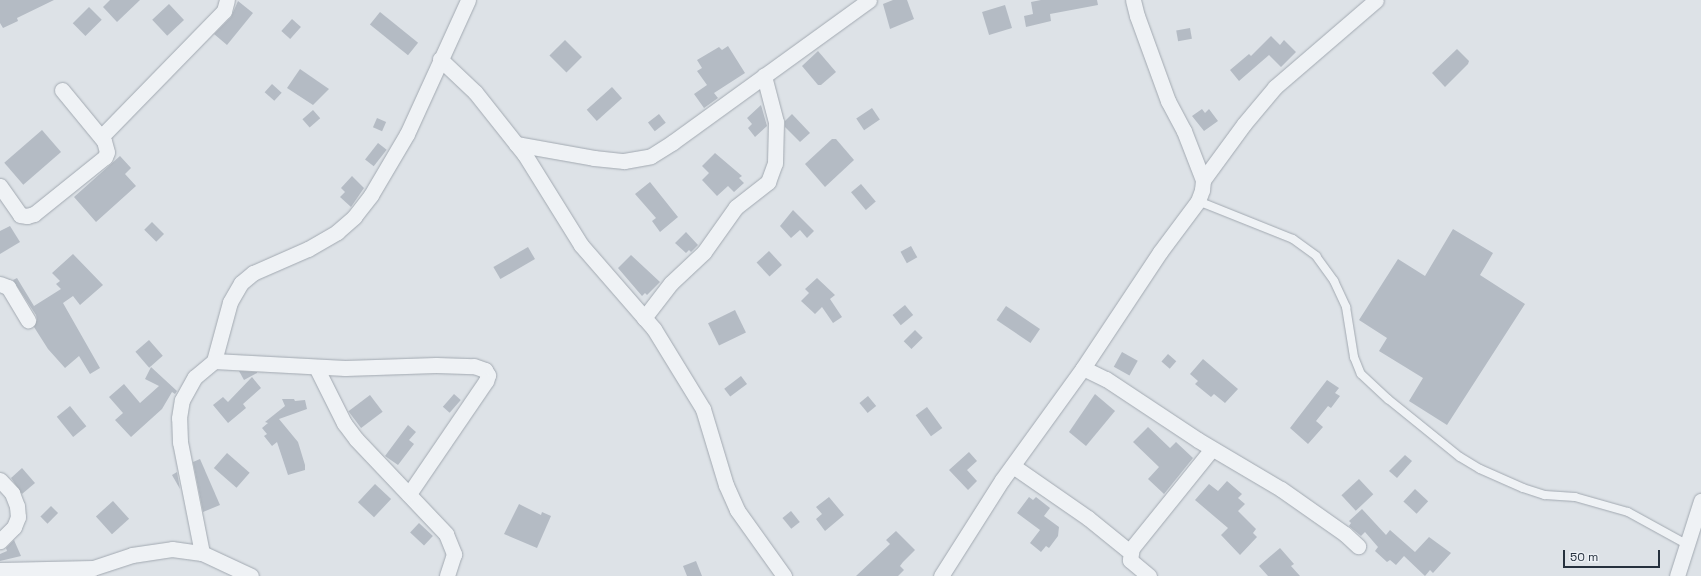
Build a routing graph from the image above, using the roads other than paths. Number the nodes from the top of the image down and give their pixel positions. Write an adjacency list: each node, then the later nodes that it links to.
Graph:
1 (227, 0): 9 (street)
2 (468, 0): 6 (street)
3 (869, 0): 7 (street)
4 (1133, 0): 11 (street)
5 (1376, 0): 11 (street)
6 (440, 59): 10 (street); 17 (street)
7 (764, 76): 10 (street); 15 (street)
8 (62, 90): 9 (street)
9 (101, 137): 12 (street)
10 (516, 144): 15 (street)
11 (1203, 180): 13 (street)
12 (0, 186)
13 (1198, 201): 19 (street); 26 (lane)
14 (0, 284): 16 (street)
15 (644, 318): 34 (street)
16 (28, 320)
17 (214, 361): 18 (street); 29 (street)
18 (316, 367): 23 (street); 23 (street)
19 (1083, 368): 20 (street); 21 (street)
20 (1212, 449): 27 (street); 28 (street)
21 (1013, 466): 28 (street); 35 (street)
22 (0, 480): 25 (street)
23 (409, 494): 33 (street)
24 (1701, 501): 26 (street)
25 (0, 540)
26 (1688, 545): 37 (street)
27 (1358, 546)
28 (1130, 552): 36 (street)
29 (202, 553): 31 (street); 32 (street)
30 (0, 570): 31 (street)
31 (62, 573)
32 (251, 576)
33 (447, 576)
34 (784, 576)
35 (940, 576)
36 (1150, 576)
37 (1677, 576)

